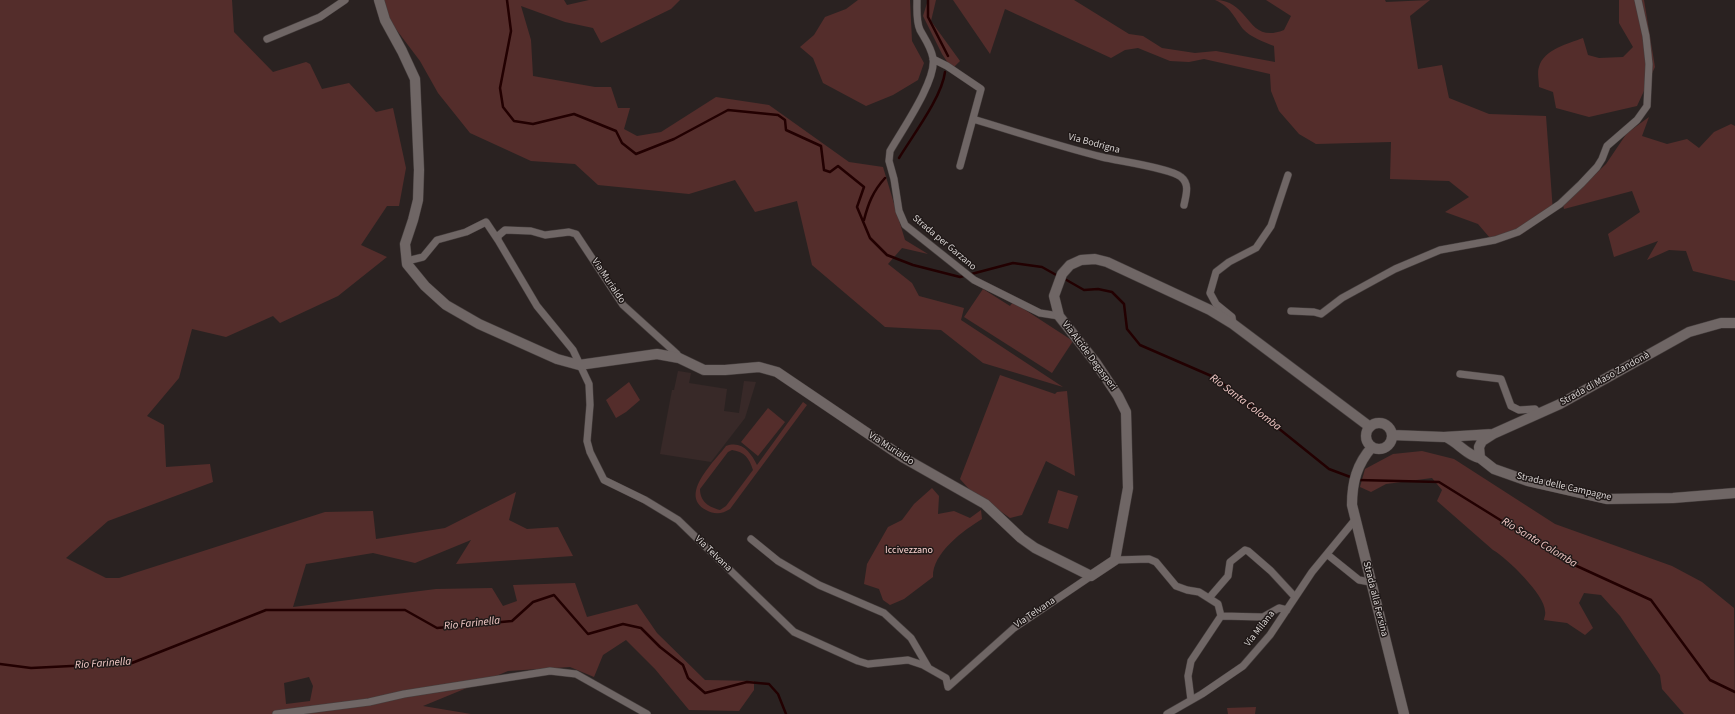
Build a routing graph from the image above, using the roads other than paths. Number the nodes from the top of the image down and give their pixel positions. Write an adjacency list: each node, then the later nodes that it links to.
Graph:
1 (345, 0): 5 (street)
2 (379, 0): 12 (street)
3 (917, 0): 6 (street, Strada per Garzano)
4 (1638, 0): 13 (street)
5 (267, 38)
6 (933, 59): 7 (street); 14 (street, Strada per Garzano)
7 (973, 119): 8 (street); 10 (street, Via Bodrigna)
8 (960, 166)
9 (1288, 175): 16 (street, Via Alcide Degasperi)
10 (1184, 205)
11 (498, 240): 12 (street, Via Telvana); 17 (street, Via Murialdo); 18 (street, Via Telvana)
12 (407, 261): 18 (street)
13 (1291, 312)
14 (1059, 316): 16 (street, Via Alcide Degasperi); 34 (street, Via Alcide Degasperi)
15 (1735, 323): 20 (street, Strada di Maso Zandonà)
16 (1233, 324): 21 (street, Via Alcide Degasperi)
17 (679, 358): 18 (street, Via Murialdo); 35 (street, Via Murialdo)
18 (579, 365): 41 (street, Via Telvana)
19 (1460, 374): 20 (street)
20 (1539, 414): 23 (street, Strada di Maso Zandonà)
21 (1370, 427): 22 (street); 28 (street)
22 (1392, 434): 25 (street); 28 (street)
23 (1493, 434): 24 (street); 27 (street, Strada di Maso Zandonà)
24 (1459, 436): 25 (street); 27 (street)
25 (1444, 437): 26 (street)
26 (1461, 447): 27 (street); 29 (street)
27 (1479, 447): 29 (street)
28 (1369, 451): 31 (street, Strada alla Fersina)
29 (1480, 458): 30 (street, Strada delle Campagne)
30 (1735, 493)
31 (1354, 521): 33 (street, Via Milana); 36 (street, Strada alla Fersina)
32 (751, 539): 41 (street, Via Telvana)
33 (1328, 554): 36 (street); 37 (street, Via Milana)
34 (1115, 560): 35 (street, Via Telvana); 38 (street)
35 (1091, 576): 41 (street, Via Telvana)
36 (1370, 582): 46 (street, Strada alla Fersina)
37 (1295, 597): 38 (street); 39 (street, Via Milana)
38 (1209, 598): 40 (street)
39 (1287, 610): 40 (street); 42 (street, Via Milana)
40 (1221, 616): 42 (street)
41 (928, 667)
42 (1191, 700): 45 (street, Via Milana)
43 (276, 714): 44 (street)
44 (647, 714)
45 (1167, 714)
46 (1404, 714)

